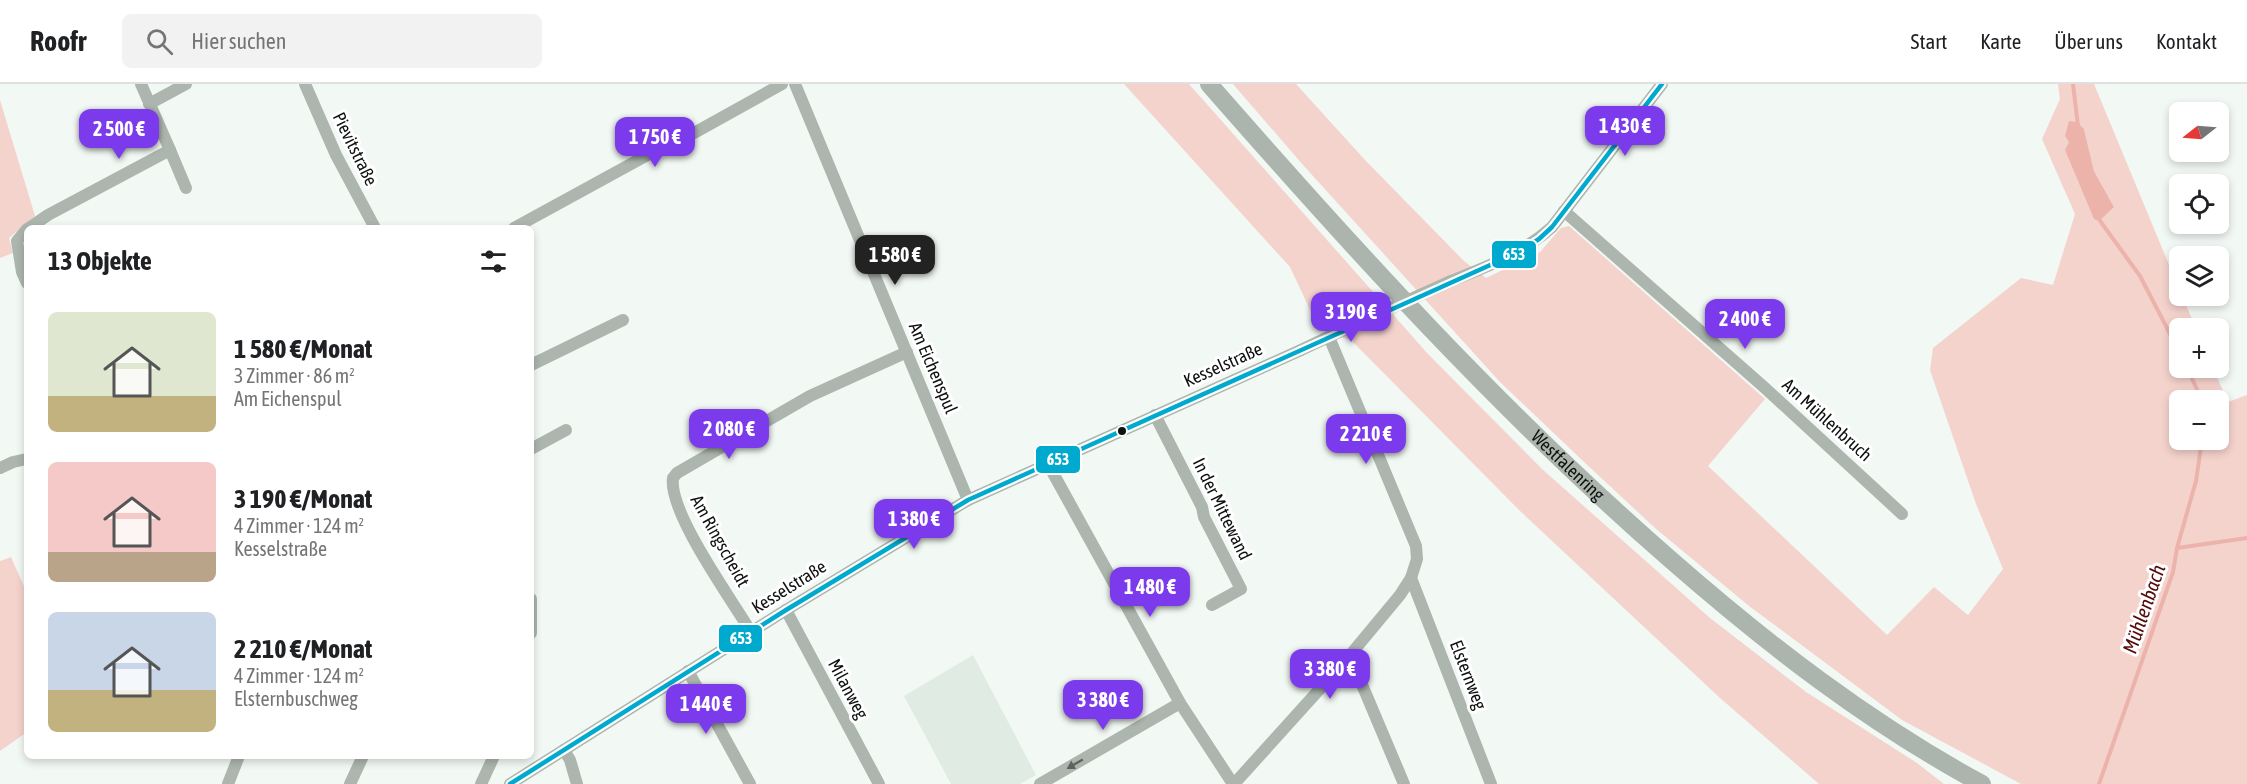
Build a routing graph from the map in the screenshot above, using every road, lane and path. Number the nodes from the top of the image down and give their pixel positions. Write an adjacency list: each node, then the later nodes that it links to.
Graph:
1 (141, 84): 8 (street)
2 (186, 84): 8 (street)
3 (305, 84): 13 (street, Pievitstraße)
4 (782, 84): 14 (street)
5 (795, 84): 19 (street, Am Eichenspul)
6 (1209, 84): 40 (main road, Westfalenring)
7 (1662, 84): 11 (street, Kesselstraße)
8 (149, 104): 9 (street)
9 (170, 150): 10 (street); 12 (street)
10 (186, 188)
11 (1564, 211): 18 (street, Kesselstraße, bridge); 28 (street, Am Mühlenbruch)
12 (34, 225)
13 (373, 225)
14 (519, 225)
15 (24, 233): 16 (street)
16 (24, 276)
17 (623, 320): 20 (street)
18 (1329, 337): 21 (street, Kesselstraße); 29 (street)
19 (907, 352): 27 (street, Am Eichenspul); 32 (street, Am Ringscheidt)
20 (534, 364)
21 (1155, 415): 25 (street, Kesselstraße); 30 (street, In der Mittewand)
22 (566, 430): 23 (street)
23 (534, 447)
24 (24, 460): 26 (street)
25 (1048, 464): 27 (street, Kesselstraße); 35 (street)
26 (0, 468)
27 (968, 500): 31 (street, Kesselstraße)
28 (1902, 514)
29 (1411, 578): 33 (street); 51 (street, Elsternweg)
30 (1212, 605)
31 (786, 610): 32 (street, Kesselstraße); 47 (street, Milanweg)
32 (751, 632): 34 (street, Kesselstraße)
33 (1346, 660): 49 (street); 50 (street)
34 (688, 671): 36 (street, Kesselstraße); 46 (street)
35 (1180, 703): 48 (street, one-way to 48); 49 (street)
36 (564, 750): 44 (street, Kesselstraße); 45 (street)
37 (239, 759): 41 (street)
38 (362, 759): 42 (street)
39 (493, 759): 43 (street)
40 (1956, 770): 52 (main road); 53 (main road, Westfalenring)
41 (228, 784)
42 (350, 784)
43 (481, 784)
44 (510, 784)
45 (577, 784)
46 (750, 784)
47 (879, 784)
48 (1040, 784)
49 (1234, 784)
50 (1404, 784)
51 (1491, 784)
52 (1968, 784)
53 (1982, 784)

